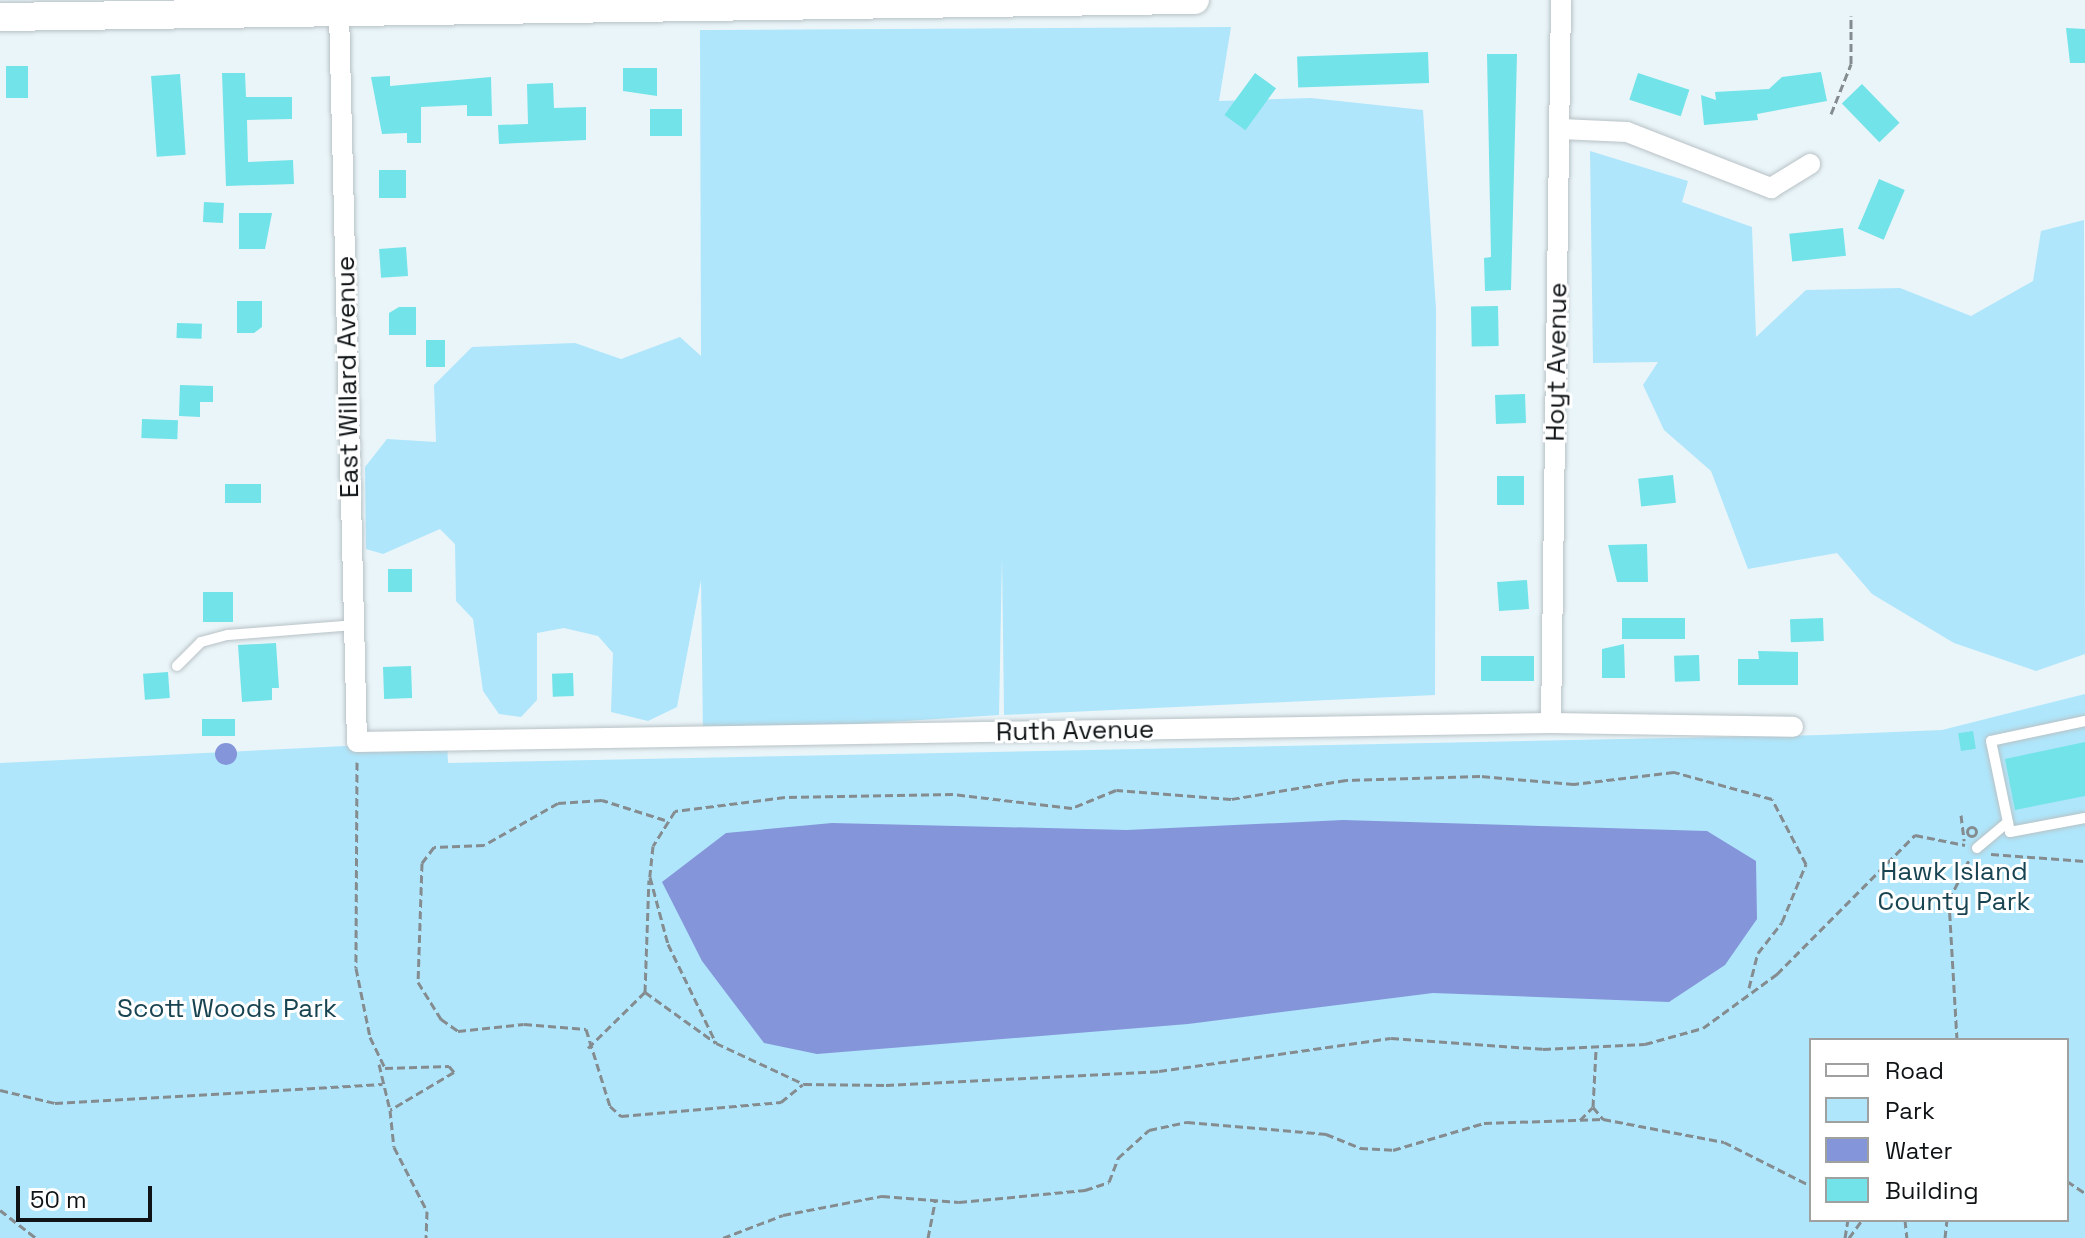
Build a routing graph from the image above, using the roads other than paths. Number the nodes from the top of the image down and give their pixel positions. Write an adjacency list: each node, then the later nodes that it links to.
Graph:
1 (1195, 0): 3 (street)
2 (1561, 0): 8 (street, Hoyt Avenue)
3 (1007, 1): 6 (street)
4 (168, 7): 5 (street); 7 (street)
5 (256, 7): 6 (street)
6 (339, 12): 10 (street, East Willard Avenue)
7 (0, 17)
8 (1561, 129): 9 (street); 13 (street, Hoyt Avenue)
9 (1810, 164)
10 (354, 625): 11 (lane); 15 (street, East Willard Avenue)
11 (177, 666)
12 (2085, 721): 17 (lane)
13 (1551, 723): 14 (street, Ruth Avenue); 15 (street, Ruth Avenue)
14 (1793, 727)
15 (357, 742)
16 (2085, 818): 17 (lane)
17 (2008, 822): 18 (lane)
18 (1977, 848)

